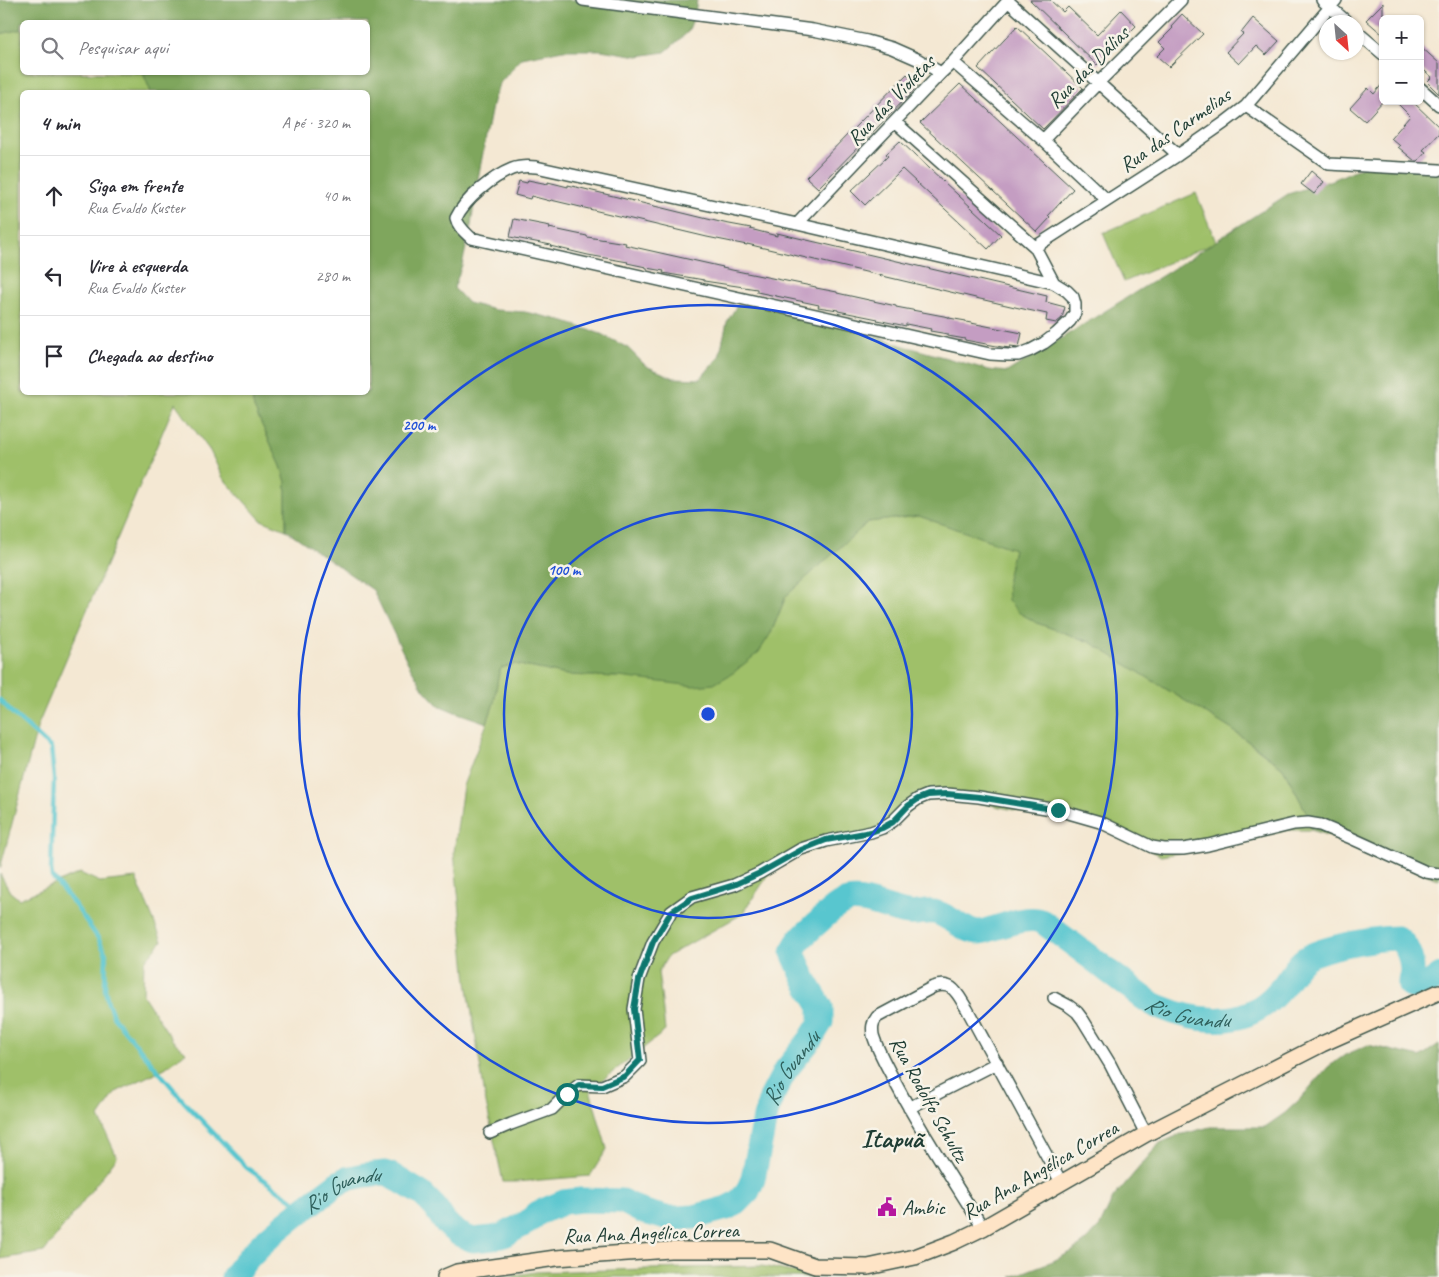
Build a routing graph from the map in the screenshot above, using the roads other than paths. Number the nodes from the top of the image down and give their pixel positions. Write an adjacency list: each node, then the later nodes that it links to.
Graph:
1 (583, 0): 9 (street)
2 (1009, 0): 8 (street, Rua das Violetas); 10 (street)
3 (1182, 0): 10 (street, Rua das Dálias)
4 (1329, 2): 5 (street); 13 (street, Rua das Carmelias)
5 (1341, 15)
6 (1364, 38): 7 (street)
7 (1379, 51)
8 (953, 62): 9 (street, Rua das Violetas); 15 (street)
9 (941, 73): 14 (street, Rua das Violetas)
10 (1098, 82): 15 (street, Rua das Dálias); 16 (street)
11 (1424, 92): 12 (street)
12 (1439, 105)
13 (1246, 106): 16 (street, Rua das Carmelias); 17 (street)
14 (895, 122): 19 (street, Rua das Violetas); 20 (street)
15 (1043, 140): 18 (street)
16 (1178, 154): 18 (street, Rua das Carmelias)
17 (1439, 170)
18 (1107, 200): 20 (street, Rua das Carmelias)
19 (797, 224): 21 (street); 21 (street)
20 (1036, 246): 21 (street)
21 (1054, 283)
22 (1439, 874): 27 (street)
23 (1439, 992): 28 (street, Rua Ana Angélica Correa)
24 (1054, 998): 28 (street)
25 (997, 1063): 26 (street); 26 (street, Rua Rodolfo Schultz); 29 (street, Rua Rodolfo Schultz)
26 (908, 1108): 30 (street, Rua Rodolfo Schultz)
27 (490, 1133)
28 (1146, 1134): 29 (street, Rua Ana Angélica Correa)
29 (1061, 1182): 30 (street, Rua Ana Angélica Correa)
30 (982, 1228): 31 (street, Rua Ana Angélica Correa)
31 (451, 1274)

